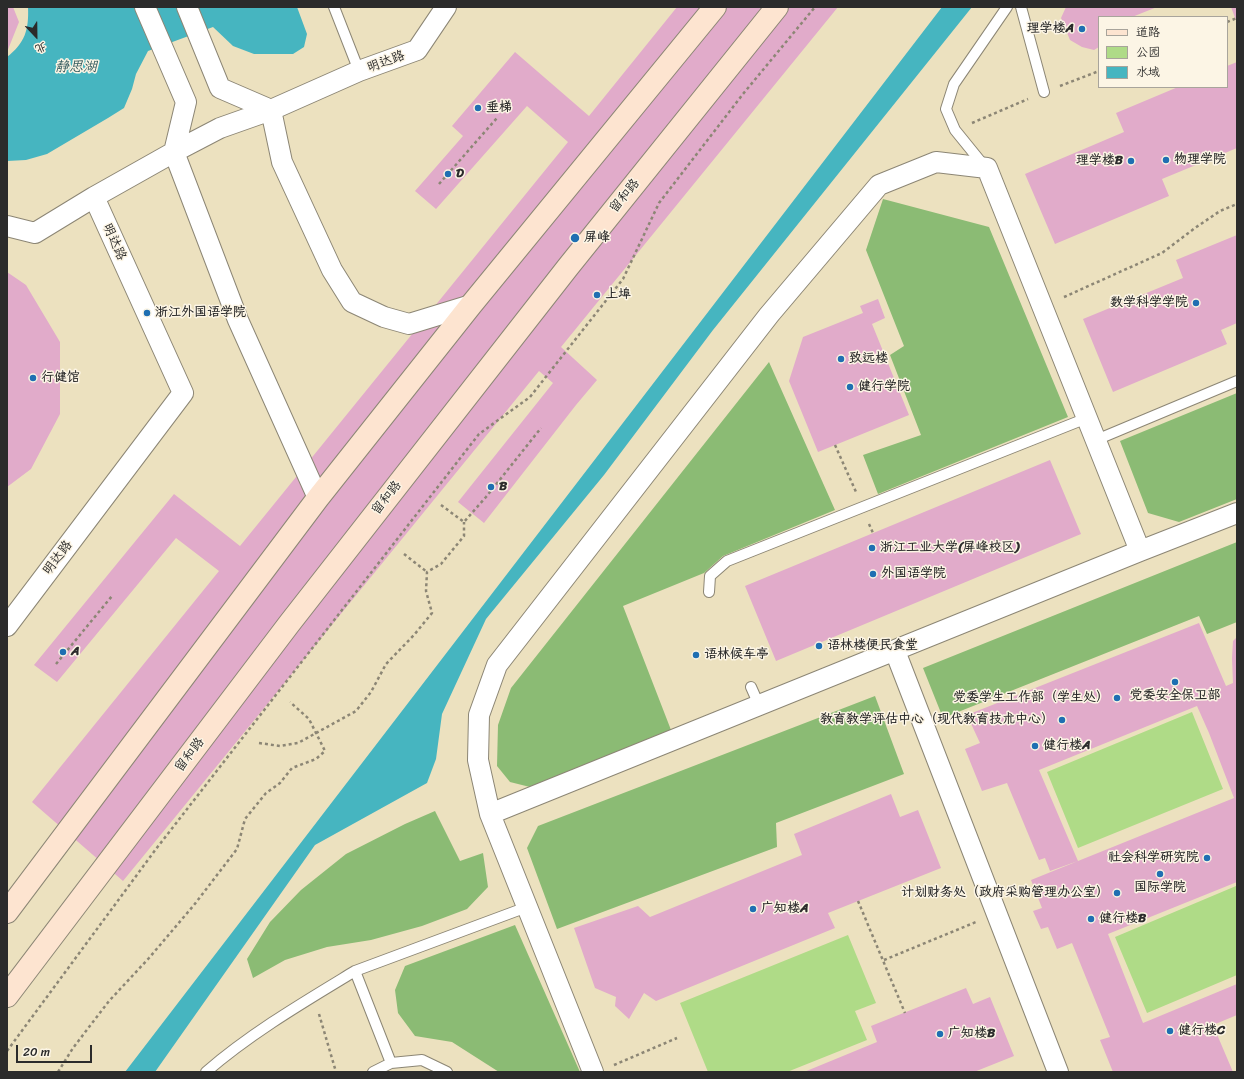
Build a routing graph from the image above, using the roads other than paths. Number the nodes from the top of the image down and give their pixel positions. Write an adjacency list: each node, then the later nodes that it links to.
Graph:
1 (145, 7): 12 (street)
2 (187, 7): 11 (street)
3 (334, 7): 9 (lane)
4 (446, 7): 9 (street, 明达路)
5 (715, 7): 16 (main road)
6 (777, 7): 32 (main road, 留和路)
7 (1007, 7): 13 (lane)
8 (1021, 7): 10 (lane)
9 (359, 71): 11 (street, 明达路)
10 (1044, 92)
11 (271, 110): 12 (street, 明达路); 16 (street)
12 (174, 152): 14 (street, 明达路); 20 (street)
13 (987, 168): 18 (street); 28 (street)
14 (94, 197): 15 (street); 24 (street, 明达路)
15 (7, 226)
16 (471, 305): 20 (main road)
17 (1237, 381): 19 (lane)
18 (1087, 418): 19 (street); 23 (lane)
19 (1096, 440): 22 (street)
20 (318, 498): 30 (main road)
21 (1237, 513): 22 (street)
22 (1140, 551): 25 (street)
23 (709, 592)
24 (7, 626)
25 (895, 651): 27 (street); 38 (street)
26 (751, 687): 27 (lane)
27 (759, 705): 28 (street)
28 (490, 814): 29 (street)
29 (527, 907): 31 (lane); 37 (street)
30 (7, 912)
31 (355, 971): 33 (lane); 34 (lane)
32 (7, 996)
33 (391, 1063): 35 (lane); 36 (lane)
34 (206, 1072)
35 (373, 1072)
36 (448, 1072)
37 (593, 1072)
38 (1058, 1072)

